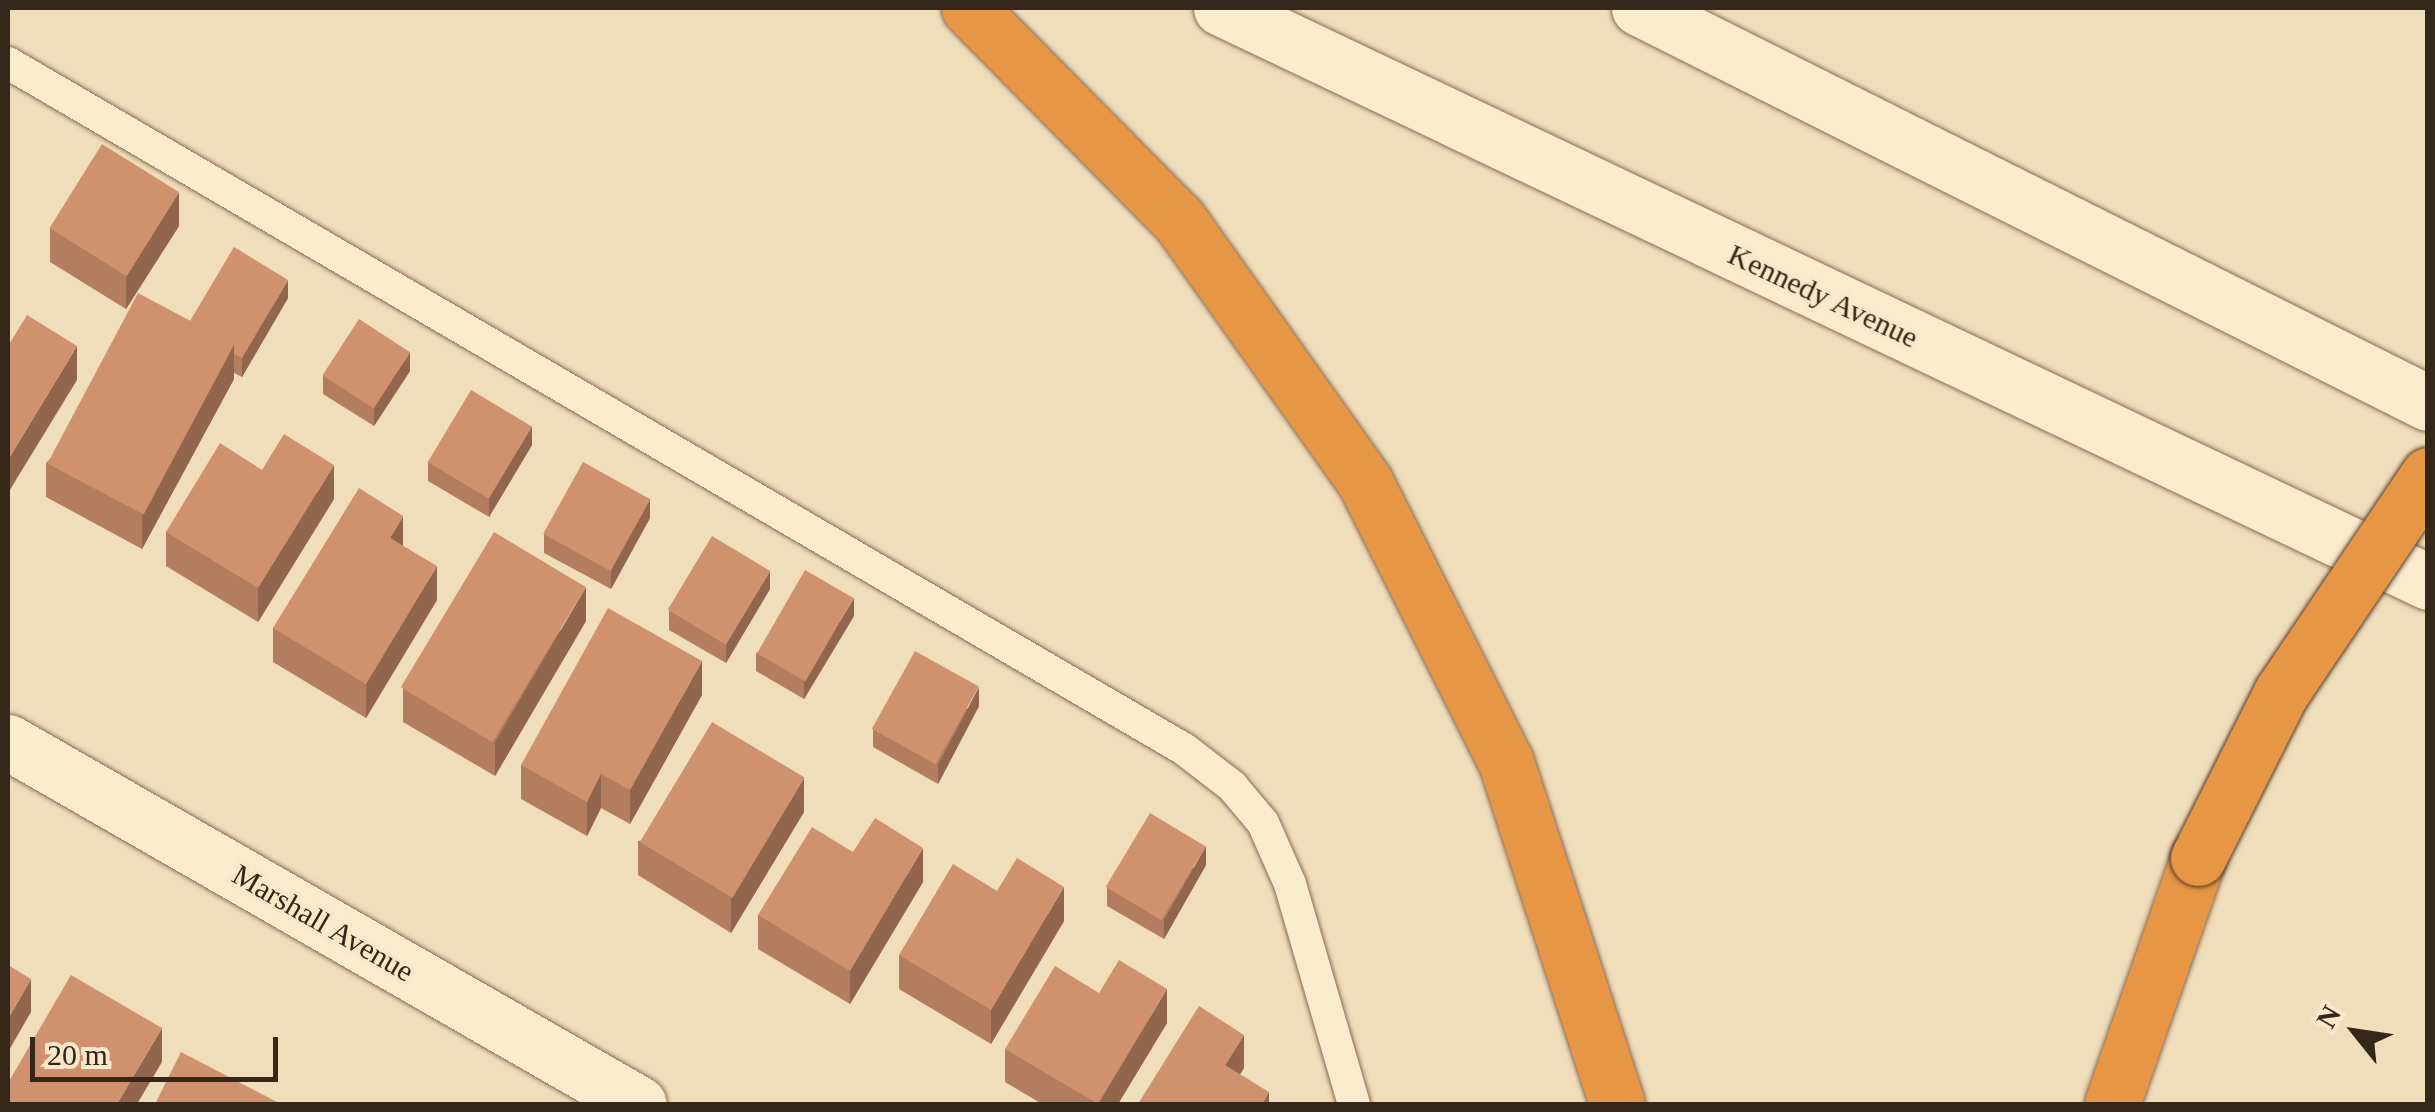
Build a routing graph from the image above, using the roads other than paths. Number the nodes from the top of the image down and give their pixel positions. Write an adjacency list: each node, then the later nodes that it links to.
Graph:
1 (969, 8): 11 (highway)
2 (1220, 8): 7 (main road, Kennedy Avenue)
3 (1639, 8): 5 (main road)
4 (8, 63): 10 (lane)
5 (2428, 402)
6 (2428, 475): 12 (highway, bridge)
7 (2428, 582)
8 (8, 742): 9 (main road, Marshall Avenue)
9 (639, 1104)
10 (1354, 1104)
11 (1617, 1104)
12 (2112, 1104)

